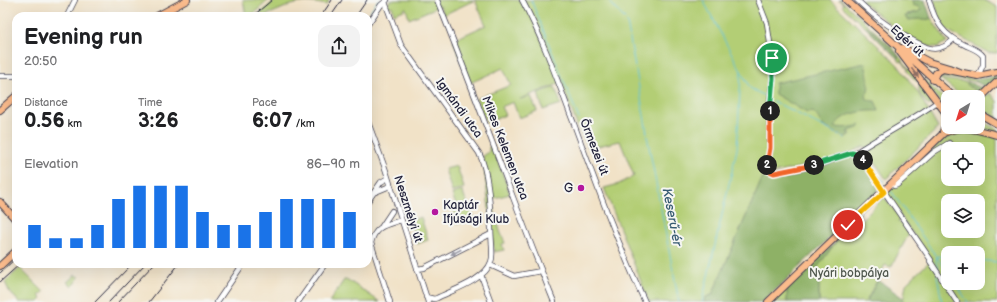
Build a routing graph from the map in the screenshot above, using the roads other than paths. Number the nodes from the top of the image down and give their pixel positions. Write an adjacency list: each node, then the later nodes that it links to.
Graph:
1 (75, 0): 10 (street)
2 (187, 0): 11 (main road)
3 (438, 0): 56 (street, Mikes Kelemen utca)
4 (522, 0): 65 (street, Őrmezei út)
5 (758, 0): 34 (street)
6 (846, 0): 14 (main road, Egér út)
7 (857, 0): 13 (street)
8 (929, 0): 13 (street)
9 (386, 1): 12 (street); 47 (street, Igmándi utca)
10 (69, 12)
11 (164, 12)
12 (372, 19)
13 (954, 39): 15 (street)
14 (892, 42): 16 (main road); 21 (main road, Egér út); 26 (main road, one-way to 26)
15 (983, 65): 17 (street); 20 (street)
16 (958, 72): 20 (main road); 21 (main road)
17 (994, 73): 20 (main road)
18 (0, 76): 19 (street)
19 (12, 76)
20 (978, 76)
21 (934, 80): 23 (main road, Egér út)
22 (997, 82): 24 (main road)
23 (946, 90)
24 (985, 93)
25 (12, 100): 27 (main road)
26 (937, 102): 32 (main road); 34 (street)
27 (0, 110)
28 (985, 117): 29 (main road)
29 (997, 124)
30 (372, 133): 35 (street, Neszmélyi út)
31 (997, 135): 32 (main road)
32 (941, 136): 36 (main road)
33 (941, 148): 36 (street)
34 (855, 153): 39 (street)
35 (388, 178): 37 (street, Neszmélyi út); 40 (street)
36 (892, 184): 39 (main road)
37 (390, 186): 38 (street); 41 (street, Neszmélyi út)
38 (382, 190): 40 (street); 41 (street)
39 (884, 192): 66 (main road); 67 (street)
40 (373, 193)
41 (394, 198): 45 (street, Neszmélyi út)
42 (0, 202): 44 (main road)
43 (392, 211): 46 (street)
44 (12, 216)
45 (401, 220): 46 (street); 55 (street, Neszmélyi út)
46 (382, 226): 48 (street)
47 (491, 234): 51 (street, Igmándi utca); 55 (street, one-way to 55)
48 (372, 238)
49 (372, 249): 62 (street)
50 (12, 255): 52 (main road)
51 (490, 264): 56 (street); 57 (street)
52 (0, 266)
53 (240, 268): 60 (street)
54 (321, 268): 61 (street)
55 (417, 269): 58 (street, Neszmélyi út)
56 (541, 271): 64 (street, Mikes Kelemen utca)
57 (481, 275): 59 (street); 63 (street)
58 (427, 299): 59 (street)
59 (433, 300)
60 (216, 302)
61 (298, 302)
62 (390, 302)
63 (491, 302)
64 (554, 302)
65 (645, 302)
66 (768, 302)
67 (957, 302)

